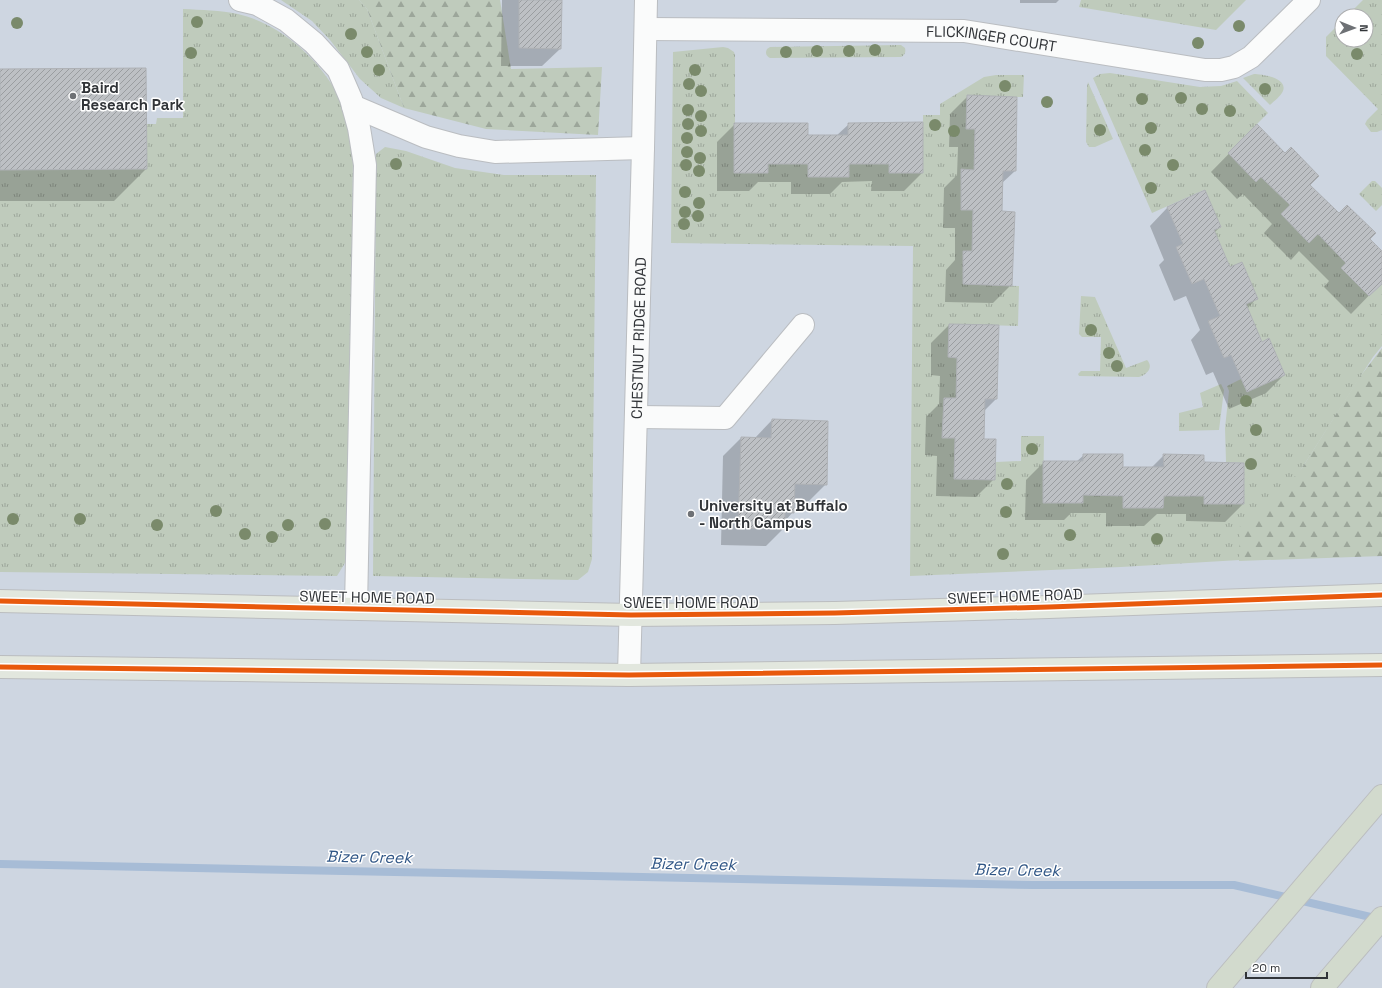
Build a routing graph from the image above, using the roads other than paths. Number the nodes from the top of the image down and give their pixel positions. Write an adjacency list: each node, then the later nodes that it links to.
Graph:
1 (240, 0): 5 (street)
2 (646, 0): 4 (street, CHESTNUT RIDGE ROAD)
3 (1309, 0): 4 (street, FLICKINGER COURT)
4 (646, 29): 6 (street, CHESTNUT RIDGE ROAD)
5 (353, 106): 6 (street); 11 (street)
6 (643, 148): 8 (street, CHESTNUT RIDGE ROAD)
7 (803, 325): 8 (street)
8 (636, 417): 12 (street, CHESTNUT RIDGE ROAD)
9 (1382, 595): 12 (main road, SWEET HOME ROAD)
10 (0, 601): 11 (main road, SWEET HOME ROAD)
11 (356, 608): 12 (main road, SWEET HOME ROAD)
12 (631, 615): 15 (street, CHESTNUT RIDGE ROAD)
13 (1382, 665): 15 (main road)
14 (0, 667): 15 (main road)
15 (629, 675)
16 (1382, 796): 18 (highway)
17 (1382, 918): 19 (highway)
18 (1218, 988)
19 (1322, 988)

